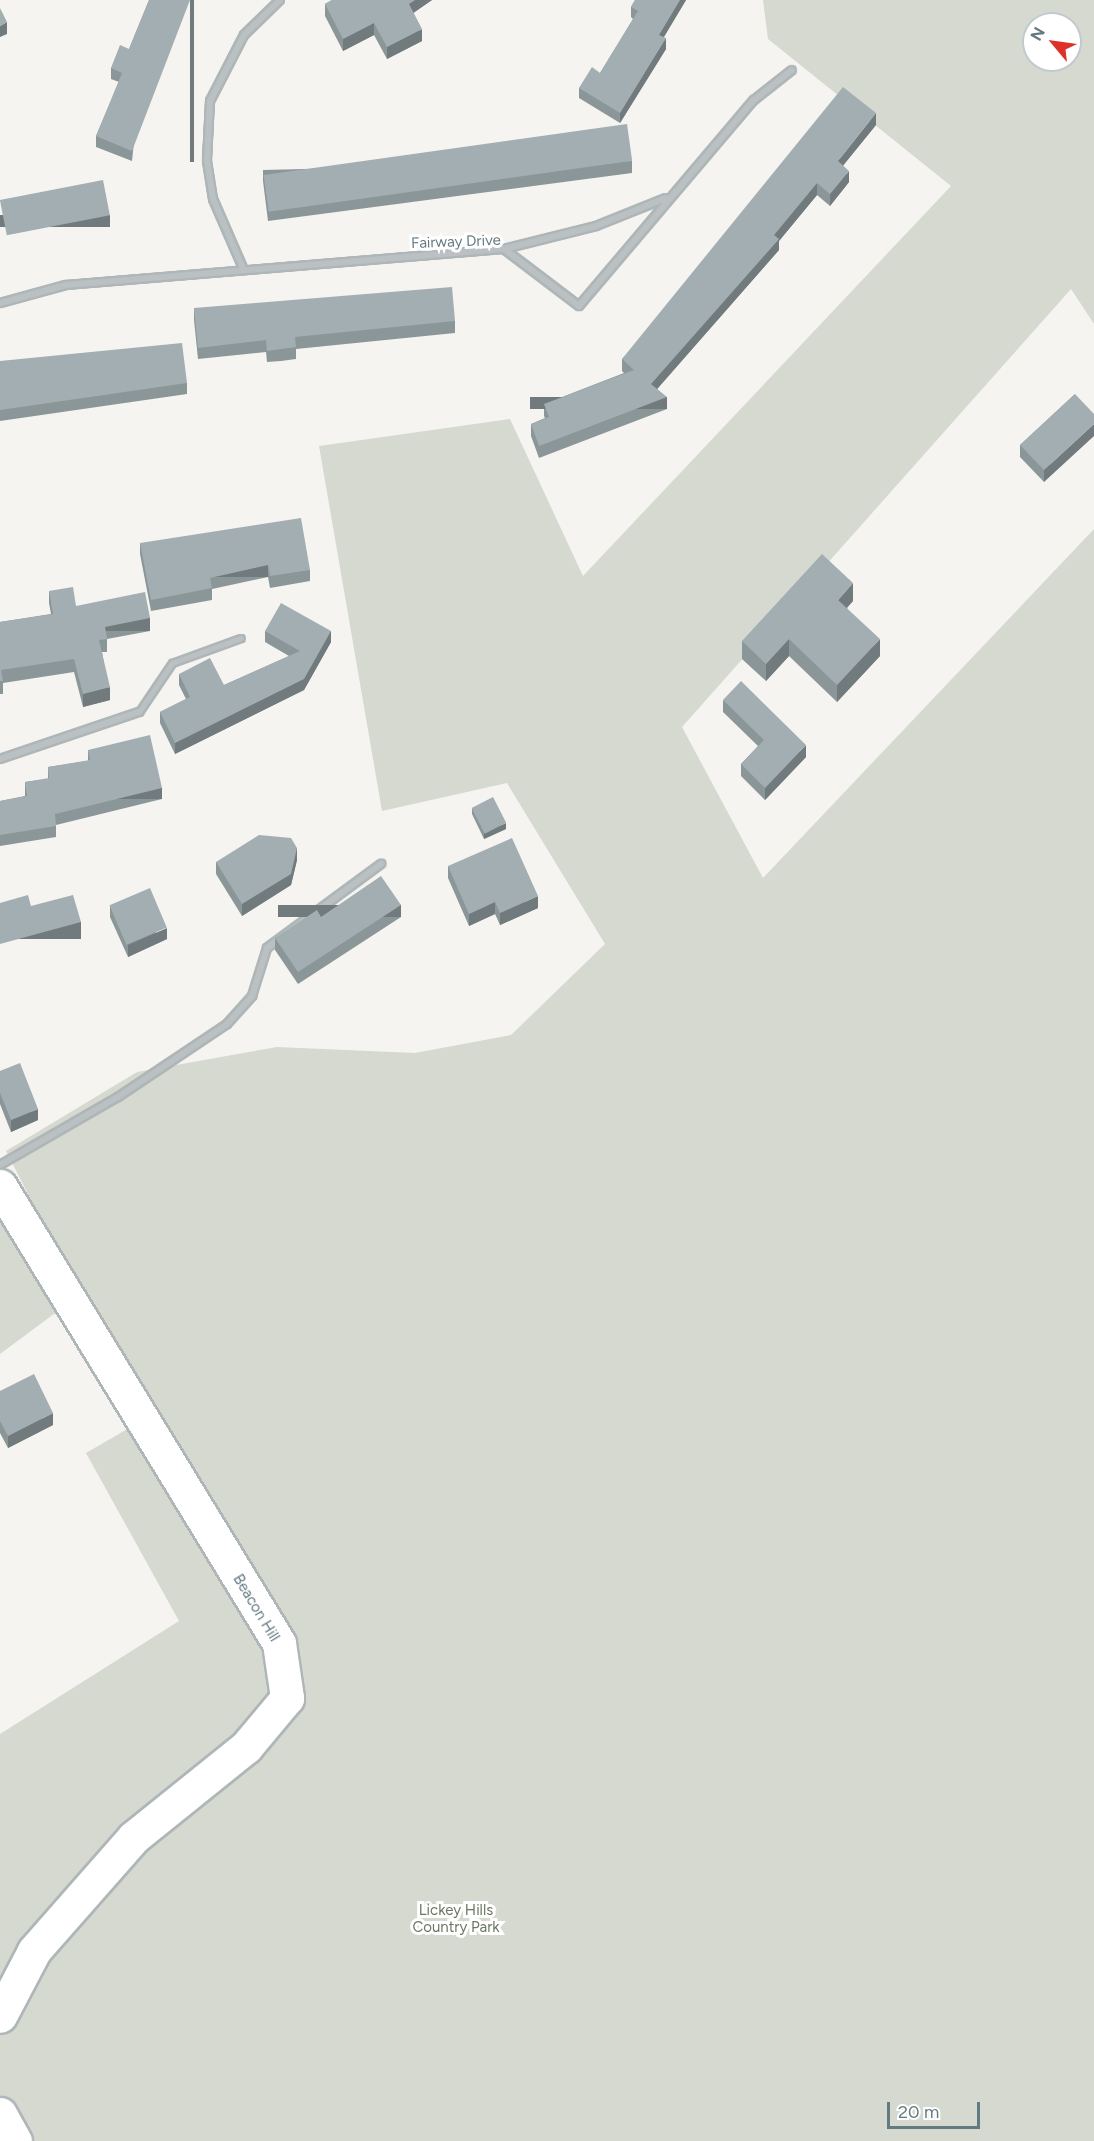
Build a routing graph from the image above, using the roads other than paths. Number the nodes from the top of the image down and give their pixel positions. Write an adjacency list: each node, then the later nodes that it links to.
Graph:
1 (280, 0): 5 (street)
2 (792, 70): 3 (street, Fairway Drive)
3 (667, 197): 4 (street); 4 (street, Fairway Drive)
4 (504, 249): 5 (street, Fairway Drive)
5 (243, 268): 6 (street, Fairway Drive)
6 (0, 303)
7 (242, 639): 8 (lane)
8 (139, 712): 9 (street)
9 (0, 759)
10 (381, 864): 11 (street)
11 (0, 1165)
12 (0, 1186): 13 (street, Beacon Hill)
13 (0, 2016)
14 (0, 2114): 15 (street)
15 (15, 2141)

